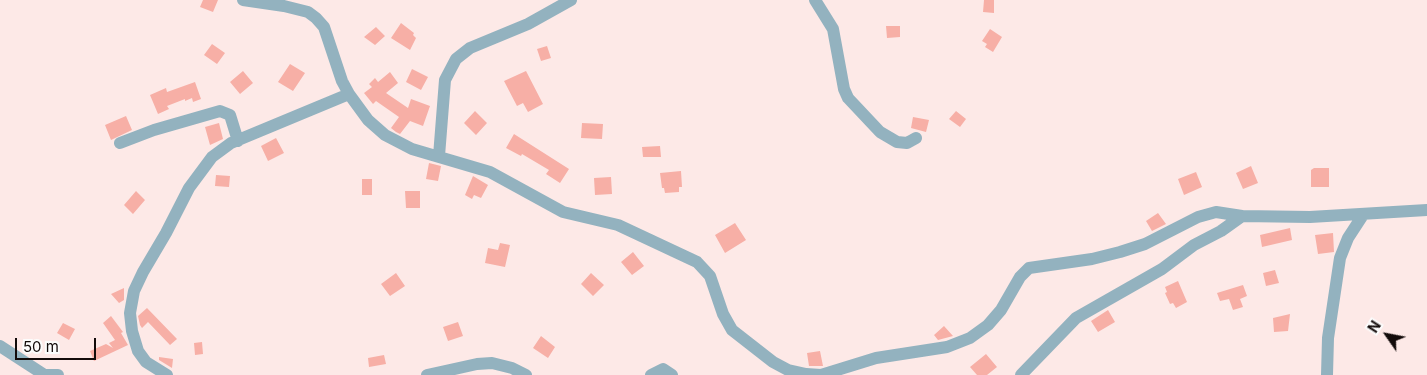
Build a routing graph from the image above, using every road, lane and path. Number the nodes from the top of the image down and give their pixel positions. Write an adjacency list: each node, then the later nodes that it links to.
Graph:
1 (243, 0): 4 (street)
2 (571, 0): 8 (street)
3 (815, 0): 5 (street)
4 (349, 94): 6 (street); 8 (street)
5 (916, 138)
6 (238, 140): 7 (street); 15 (street)
7 (120, 143)
8 (439, 156): 11 (street)
9 (1427, 210): 10 (street)
10 (1363, 215): 11 (street); 21 (street)
11 (1242, 216): 20 (street)
12 (0, 346): 13 (street)
13 (42, 375): 14 (street)
14 (58, 375)
15 (166, 375)
16 (427, 375): 17 (street)
17 (526, 375)
18 (651, 375): 19 (street)
19 (672, 375)
20 (1021, 375)
21 (1327, 375)

